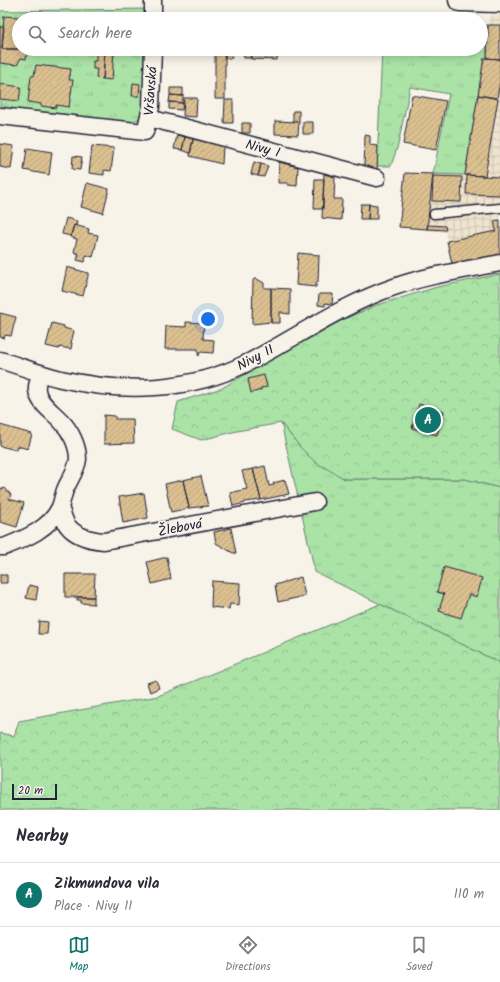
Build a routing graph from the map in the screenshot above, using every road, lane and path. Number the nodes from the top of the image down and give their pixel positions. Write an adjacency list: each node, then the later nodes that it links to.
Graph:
1 (153, 0): 4 (street)
2 (460, 0): 3 (main road)
3 (500, 1)
4 (153, 12)
5 (153, 56): 7 (street, Vršavská)
6 (0, 116): 7 (street, Nivy I)
7 (147, 125): 8 (street, Nivy I)
8 (377, 178)
9 (500, 208): 10 (lane)
10 (434, 214)
11 (500, 263): 13 (street, Nivy II)
12 (0, 360): 13 (street, Nivy II)
13 (41, 373): 15 (street)
14 (315, 502): 15 (street, Žlebová)
15 (60, 507): 16 (street)
16 (0, 547)

